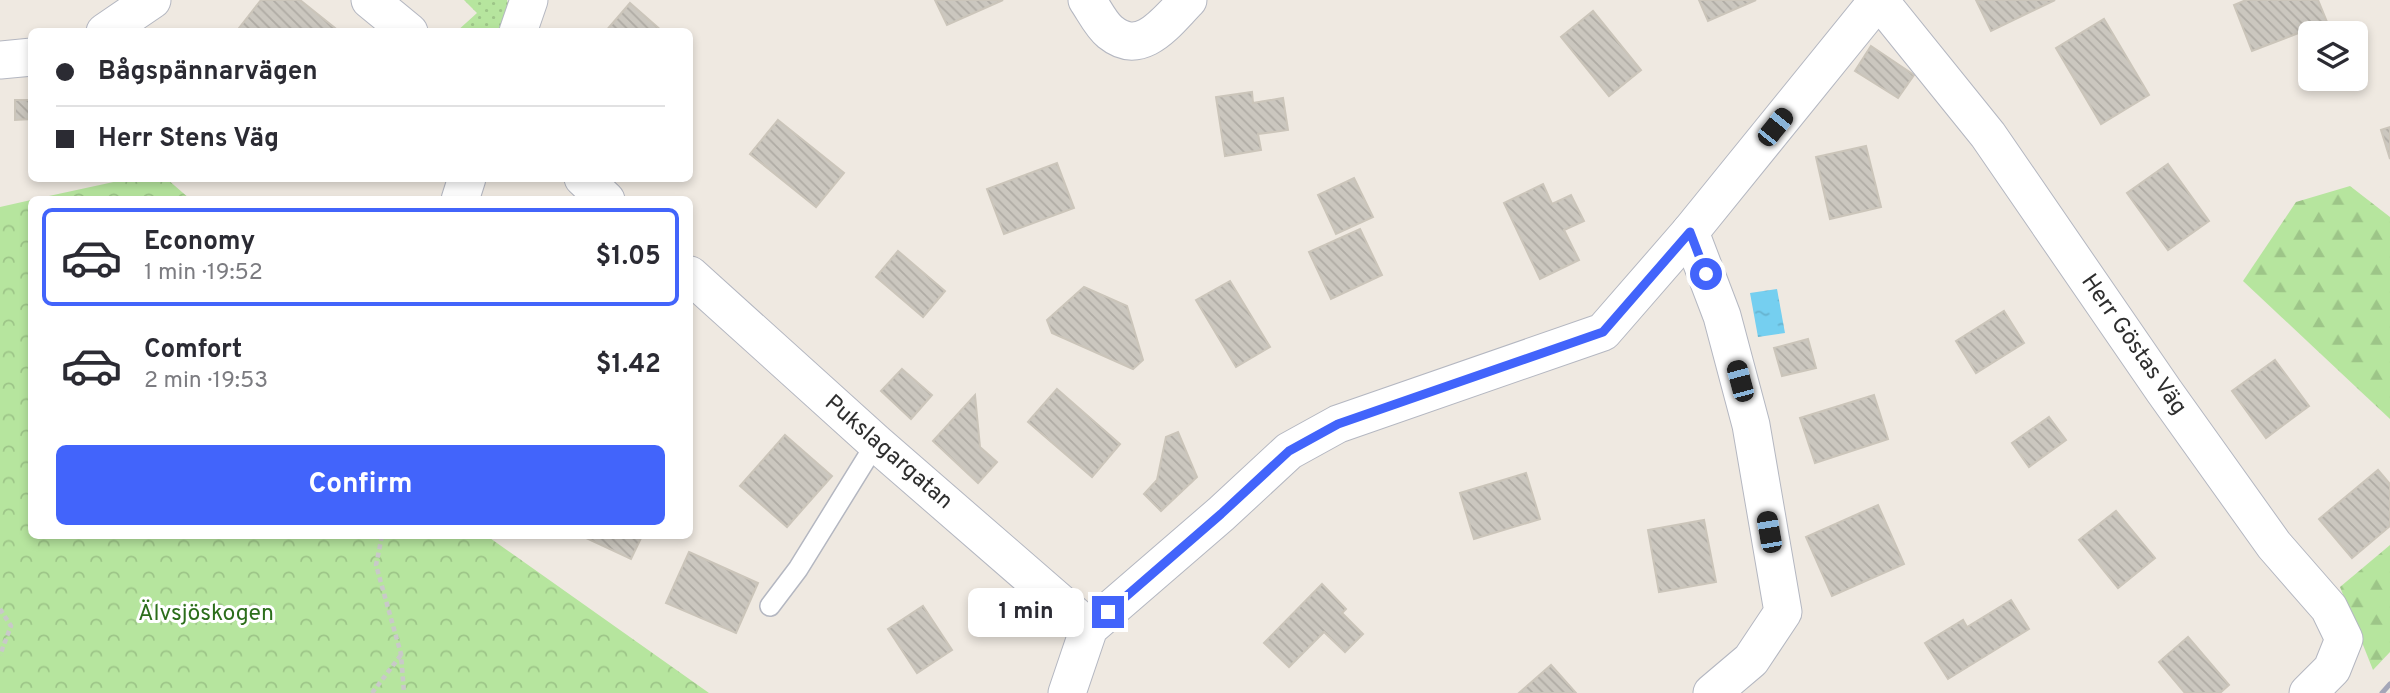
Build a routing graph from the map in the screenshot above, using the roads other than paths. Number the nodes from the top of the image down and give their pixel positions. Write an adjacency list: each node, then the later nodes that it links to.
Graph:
1 (152, 0): 7 (street)
2 (370, 0): 8 (street)
3 (529, 0): 9 (street)
4 (1087, 0): 5 (street)
5 (1188, 0)
6 (1879, 0): 14 (street); 21 (street, Herr Göstas Väg)
7 (111, 28)
8 (404, 28)
9 (519, 28)
10 (28, 57): 11 (street)
11 (0, 60)
12 (587, 182): 13 (street)
13 (602, 196)
14 (1690, 232): 18 (street); 20 (street)
15 (693, 278): 16 (street, Pukslagargatan)
16 (876, 443): 17 (lane); 18 (street, Pukslagargatan)
17 (770, 606)
18 (1089, 628): 19 (street)
19 (1067, 693)
20 (1713, 693)
21 (2308, 693)

